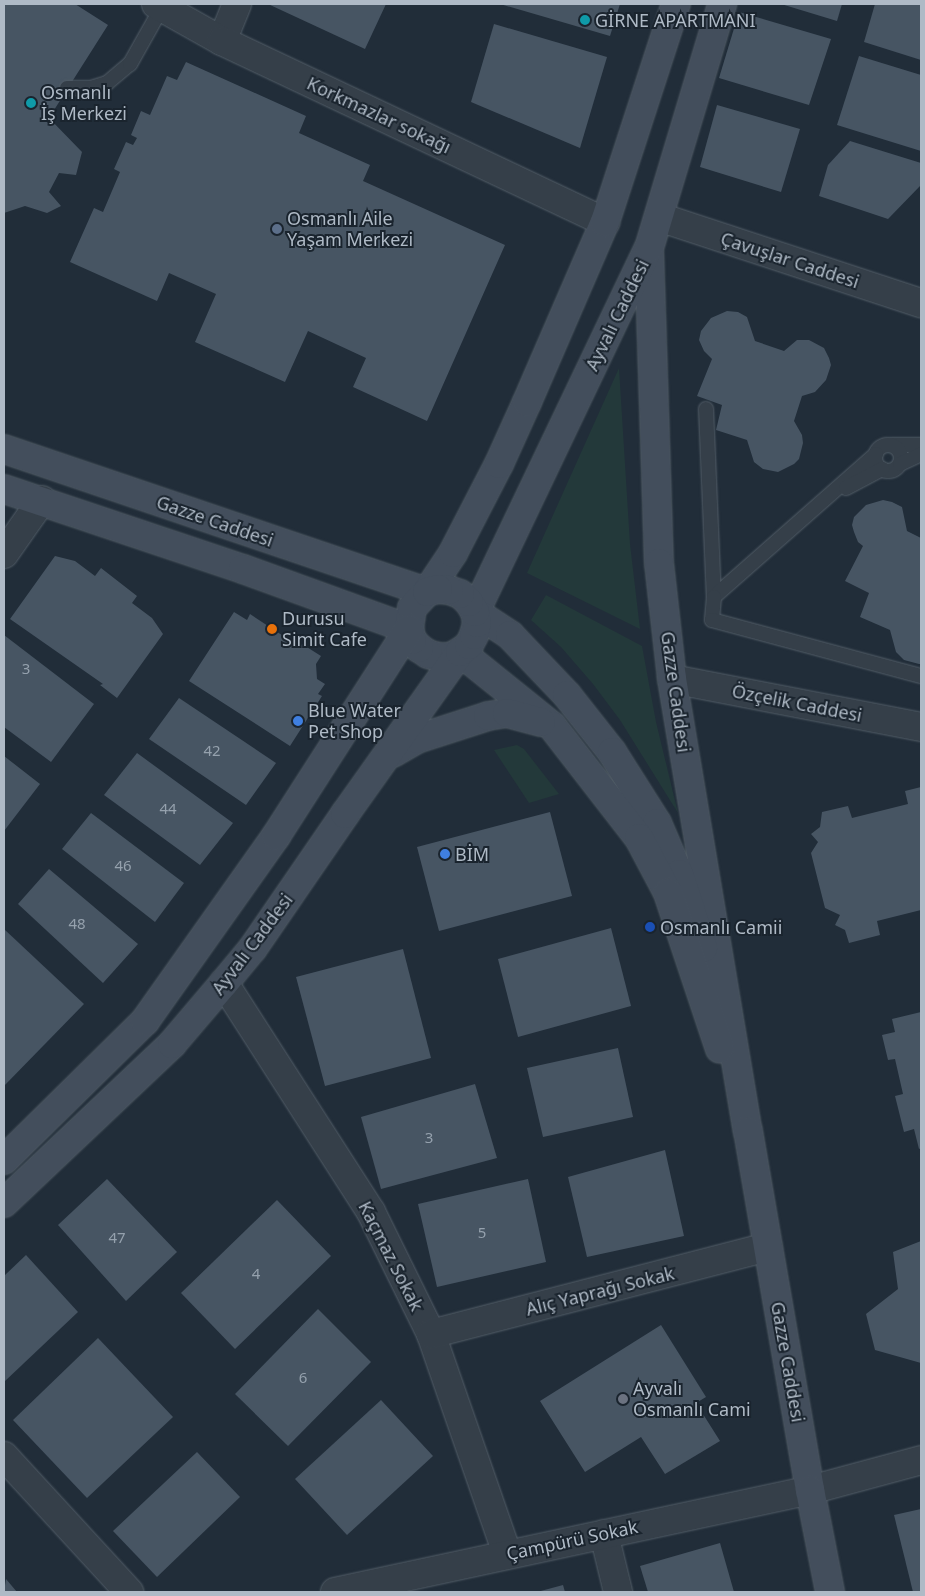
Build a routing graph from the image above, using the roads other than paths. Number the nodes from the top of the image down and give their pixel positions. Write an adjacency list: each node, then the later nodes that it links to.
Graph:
1 (237, 4): 5 (street)
2 (676, 4): 8 (main road)
3 (722, 4): 7 (main road, Ayvalı Caddesi)
4 (159, 6): 5 (street, Korkmazlar sokağı); 6 (lane)
5 (222, 41): 8 (street, Korkmazlar sokağı)
6 (67, 88)
7 (658, 217): 9 (main road, Ayvalı Caddesi); 10 (street, Çavuşlar Caddesi)
8 (605, 222): 23 (main road)
9 (649, 248): 25 (main road, Ayvalı Caddesi); 29 (main road, Gazze Caddesi)
10 (921, 303)
11 (706, 409): 24 (lane)
12 (921, 444): 13 (lane)
13 (893, 445): 15 (lane); 17 (lane)
14 (4, 449): 23 (main road, Gazze Caddesi)
15 (876, 454): 18 (lane); 20 (lane)
16 (921, 454): 17 (lane)
17 (900, 464): 18 (lane)
18 (882, 469): 20 (lane)
19 (4, 489): 21 (main road, Gazze Caddesi)
20 (826, 498): 24 (lane)
21 (42, 500): 22 (street); 26 (main road, Gazze Caddesi)
22 (4, 554)
23 (427, 592): 25 (main road); 26 (main road)
24 (714, 597): 28 (lane)
25 (475, 612): 27 (main road, Ayvalı Caddesi); 34 (main road, Gazze Caddesi)
26 (409, 629): 27 (main road); 35 (main road)
27 (460, 652): 30 (main road, Gazze Caddesi); 32 (main road, Ayvalı Caddesi)
28 (921, 676)
29 (672, 679): 31 (street, Özçelik Caddesi); 34 (main road, Gazze Caddesi)
30 (552, 726): 32 (main road); 34 (main road, Gazze Caddesi)
31 (921, 727)
32 (387, 756): 33 (main road, Ayvalı Caddesi)
33 (224, 983): 36 (main road, Ayvalı Caddesi); 38 (street, Kaçmaz Sokak)
34 (748, 1131): 37 (main road, Gazze Caddesi)
35 (4, 1160)
36 (4, 1203)
37 (768, 1248): 38 (street, Alıç Yaprağı Sokak); 41 (main road, Gazze Caddesi)
38 (431, 1334): 43 (street, Kaçmaz Sokak)
39 (4, 1456): 44 (street)
40 (921, 1460): 41 (street, Çampürü Sokak)
41 (810, 1490): 42 (street, Çampürü Sokak); 47 (main road, Gazze Caddesi)
42 (604, 1534): 43 (street, Çampürü Sokak); 46 (street)
43 (507, 1554): 45 (street, Çampürü Sokak)
44 (129, 1592)
45 (335, 1592)
46 (618, 1592)
47 (830, 1592)

